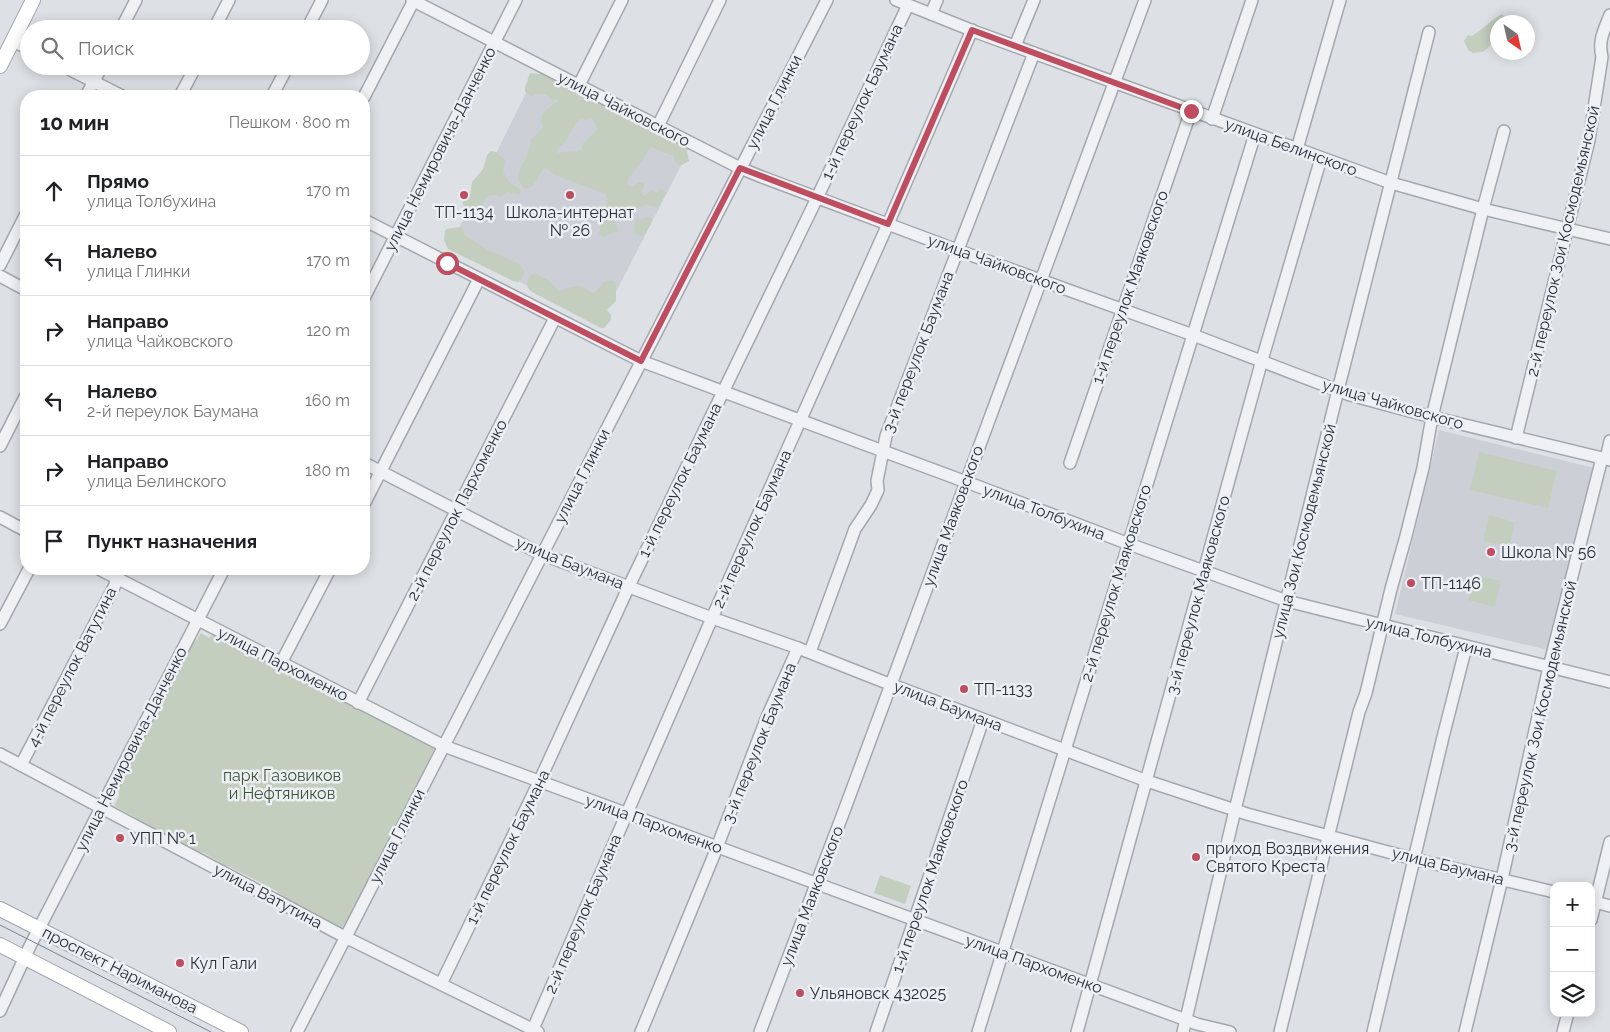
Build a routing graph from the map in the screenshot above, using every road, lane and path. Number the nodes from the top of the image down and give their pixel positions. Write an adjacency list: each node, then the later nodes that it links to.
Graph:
1 (33, 0): 19 (main road)
2 (136, 0): 20 (street)
3 (229, 0): 21 (street)
4 (322, 0): 22 (street)
5 (413, 0): 27 (street, улица Чайковского); 43 (street)
6 (516, 0): 27 (street, улица Немировича-Данченко)
7 (622, 0): 38 (street)
8 (720, 0): 46 (street)
9 (827, 0): 51 (street, улица Глинки)
10 (896, 0): 16 (street, улица Белинского)
11 (937, 0): 17 (street)
12 (1034, 0): 29 (street)
13 (1145, 0): 37 (street, улица Маяковского)
14 (1252, 0): 45 (street)
15 (1340, 0): 49 (street)
16 (908, 5): 17 (street, улица Белинского); 53 (street, 1-й переулок Баумана)
17 (931, 14): 24 (street, улица Белинского)
18 (1610, 15): 58 (street, 2-й переулок Зои Космодемьянской)
19 (23, 20)
20 (126, 20)
21 (219, 20)
22 (312, 20)
23 (20, 27): 26 (main road)
24 (972, 30): 29 (street, улица Белинского); 56 (street, 2-й переулок Баумана)
25 (1429, 32): 52 (street, улица Зои Космодемьянской)
26 (13, 41): 28 (street); 31 (main road)
27 (494, 42): 38 (street, улица Чайковского); 59 (street, улица Немировича-Данченко)
28 (20, 44)
29 (1015, 46): 30 (street, улица Белинского)
30 (1034, 53): 37 (street, улица Белинского); 61 (street, 3-й переулок Баумана)
31 (0, 66)
32 (80, 75): 36 (street)
33 (98, 75): 36 (street)
34 (191, 75): 41 (street)
35 (283, 75): 42 (street)
36 (94, 82): 39 (street); 40 (street)
37 (1115, 82): 44 (street, улица Белинского); 65 (street, улица Маяковского)
38 (579, 86): 46 (street, улица Чайковского)
39 (89, 90)
40 (110, 90)
41 (183, 90)
42 (275, 90)
43 (368, 90)
44 (1191, 111): 45 (street, улица Белинского); 68 (street, 1-й переулок Маяковского)
45 (1212, 119): 48 (street, улица Белинского)
46 (658, 126): 51 (street, улица Чайковского)
47 (1504, 131): 54 (street)
48 (1255, 134): 49 (street, улица Белинского); 70 (street, 2-й переулок Маяковского)
49 (1297, 149): 50 (street, улица Белинского)
50 (1321, 158): 52 (street, улица Белинского); 71 (street, 3-й переулок Маяковского)
51 (740, 168): 53 (street, улица Чайковского); 72 (street, улица Глинки)
52 (1391, 183): 54 (street, улица Белинского); 73 (street, улица Зои Космодемьянской)
53 (817, 198): 56 (street, улица Чайковского); 74 (street, 1-й переулок Баумана)
54 (1483, 209): 58 (street, улица Белинского); 76 (street)
55 (370, 223): 59 (street, улица Толбухина)
56 (888, 224): 61 (street, улица Чайковского); 77 (street, 2-й переулок Баумана)
57 (20, 226): 62 (street)
58 (1568, 230): 60 (street, улица Белинского); 78 (street, 2-й переулок Зои Космодемьянской)
59 (395, 237): 64 (street, улица Толбухина); 66 (street, улица Немировича-Данченко)
60 (1610, 239)
61 (957, 250): 65 (street, улица Чайковского); 81 (street, 3-й переулок Баумана)
62 (0, 265)
63 (0, 276): 67 (street)
64 (479, 279): 69 (street, улица Толбухина); 85 (street)
65 (1040, 280): 68 (street, улица Чайковского); 86 (street, улица Маяковского)
66 (370, 286)
67 (20, 287)
68 (1122, 310): 70 (street, улица Чайковского); 83 (street, 1-й переулок Маяковского)
69 (555, 318): 72 (street, улица Толбухина); 88 (street, 2-й переулок Пархоменко)
70 (1193, 335): 71 (street, улица Чайковского); 91 (street, 2-й переулок Маяковского)
71 (1262, 360): 73 (street, улица Чайковского); 93 (street, 3-й переулок Маяковского)
72 (641, 361): 74 (street, улица Толбухина); 92 (street, улица Глинки)
73 (1338, 390): 76 (street, улица Чайковского); 100 (street, улица Зои Космодемьянской)
74 (722, 392): 77 (street, улица Толбухина); 99 (street, 1-й переулок Баумана)
75 (20, 407): 80 (street)
76 (1432, 417): 78 (street, улица Чайковского); 104 (street)
77 (801, 421): 81 (street, улица Толбухина); 101 (street, 2-й переулок Баумана)
78 (1516, 438): 82 (street, улица Чайковского)
79 (1610, 441): 82 (street, 3-й переулок Зои Космодемьянской)
80 (0, 446)
81 (882, 451): 86 (street, улица Толбухина); 107 (street, 3-й переулок Баумана)
82 (1606, 459): 109 (street, 3-й переулок Зои Космодемьянской)
83 (1070, 463)
84 (370, 466): 85 (street, улица Баумана)
85 (381, 472): 87 (street); 88 (street, улица Баумана)
86 (966, 482): 91 (street, улица Толбухина); 111 (street, улица Маяковского)
87 (370, 493)
88 (457, 511): 92 (street, улица Баумана); 112 (street, 2-й переулок Пархоменко)
89 (0, 517): 90 (street)
90 (20, 528)
91 (1129, 544): 93 (street, улица Толбухина); 115 (street, 2-й переулок Маяковского)
92 (541, 554): 99 (street, улица Баумана); 114 (street, улица Глинки)
93 (1205, 572): 100 (street, улица Толбухина); 118 (street, 3-й переулок Маяковского)
94 (26, 575): 103 (street)
95 (118, 575): 117 (street, 4-й переулок Ватутина)
96 (121, 575): 102 (street, улица Пархоменко)
97 (221, 575): 102 (street, улица Немировича-Данченко)
98 (327, 575): 108 (street)
99 (629, 586): 101 (street, улица Баумана); 119 (street, 1-й переулок Баумана)
100 (1287, 601): 104 (street, улица Толбухина); 121 (street, улица Зои Космодемьянской)
101 (712, 618): 106 (street, улица Баумана); 122 (street, 2-й переулок Баумана)
102 (197, 620): 108 (street, улица Пархоменко); 120 (street, улица Немировича-Данченко)
103 (0, 624)
104 (1382, 625): 105 (street, улица Толбухина); 123 (street)
105 (1466, 647): 109 (street, улица Толбухина); 126 (street)
106 (798, 648): 107 (street, улица Баумана); 125 (street, 3-й переулок Баумана)
107 (810, 652): 111 (street, улица Баумана)
108 (281, 663): 112 (street, улица Пархоменко)
109 (1549, 668): 110 (street, улица Толбухина); 127 (street, 3-й переулок Зои Космодемьянской)
110 (1610, 682)
111 (891, 685): 113 (street, улица Баумана); 128 (street, улица Маяковского)
112 (358, 703): 114 (street, улица Пархоменко)
113 (983, 720): 115 (street, улица Баумана); 134 (street, 1-й переулок Маяковского)
114 (444, 746): 119 (street, улица Пархоменко); 136 (street, улица Глинки)
115 (1064, 750): 118 (street, улица Баумана); 138 (street, 2-й переулок Маяковского)
116 (0, 754): 117 (street, улица Ватутина)
117 (21, 765): 120 (street, улица Ватутина)
118 (1147, 781): 121 (street, улица Баумана); 141 (street, 3-й переулок Маяковского)
119 (539, 782): 122 (street, улица Пархоменко); 140 (street, 1-й переулок Баумана)
120 (101, 807): 135 (street, улица Немировича-Данченко); 136 (street, улица Ватутина)
121 (1235, 810): 123 (street, улица Баумана); 144 (street, улица Зои Космодемьянской)
122 (627, 814): 125 (street, улица Пархоменко); 145 (street, 2-й переулок Баумана)
123 (1329, 836): 126 (street, улица Баумана); 156 (street)
124 (1610, 842): 130 (street)
125 (716, 848): 128 (street, улица Пархоменко); 149 (street, 3-й переулок Баумана)
126 (1414, 859): 127 (street, улица Баумана); 157 (street)
127 (1502, 879): 129 (street, улица Баумана); 158 (street, 3-й переулок Зои Космодемьянской)
128 (816, 884): 134 (street, улица Пархоменко); 150 (street, улица Маяковского)
129 (1550, 891)
130 (1595, 897)
131 (1595, 901): 132 (street)
132 (1610, 906)
133 (0, 909): 135 (main road, проспект Нариманова)
134 (914, 920): 138 (street, улица Пархоменко); 151 (street, 1-й переулок Маяковского)
135 (39, 929): 139 (street, улица Немировича-Данченко); 147 (main road, проспект Нариманова)
136 (345, 937): 140 (street, улица Ватутина); 148 (street, улица Глинки)
137 (0, 945): 139 (main road, проспект Нариманова)
138 (1003, 953): 141 (street, улица Пархоменко); 152 (street, 2-й переулок Маяковского)
139 (24, 958): 142 (street, улица Немировича-Данченко); 146 (main road, проспект Нариманова)
140 (442, 984): 145 (street, улица Ватутина)
141 (1090, 984): 144 (street, улица Пархоменко); 153 (street, 3-й переулок Маяковского)
142 (0, 1011)
143 (1567, 1017): 159 (street)
144 (1186, 1020): 154 (street, улица Зои Космодемьянской); 155 (street, улица Пархоменко)
145 (536, 1031)
146 (169, 1032)
147 (241, 1032)
148 (297, 1032)
149 (641, 1032)
150 (760, 1032)
151 (876, 1032)
152 (978, 1032)
153 (1077, 1032)
154 (1183, 1032)
155 (1230, 1032)
156 (1280, 1032)
157 (1373, 1032)
158 (1464, 1032)
159 (1563, 1032)

